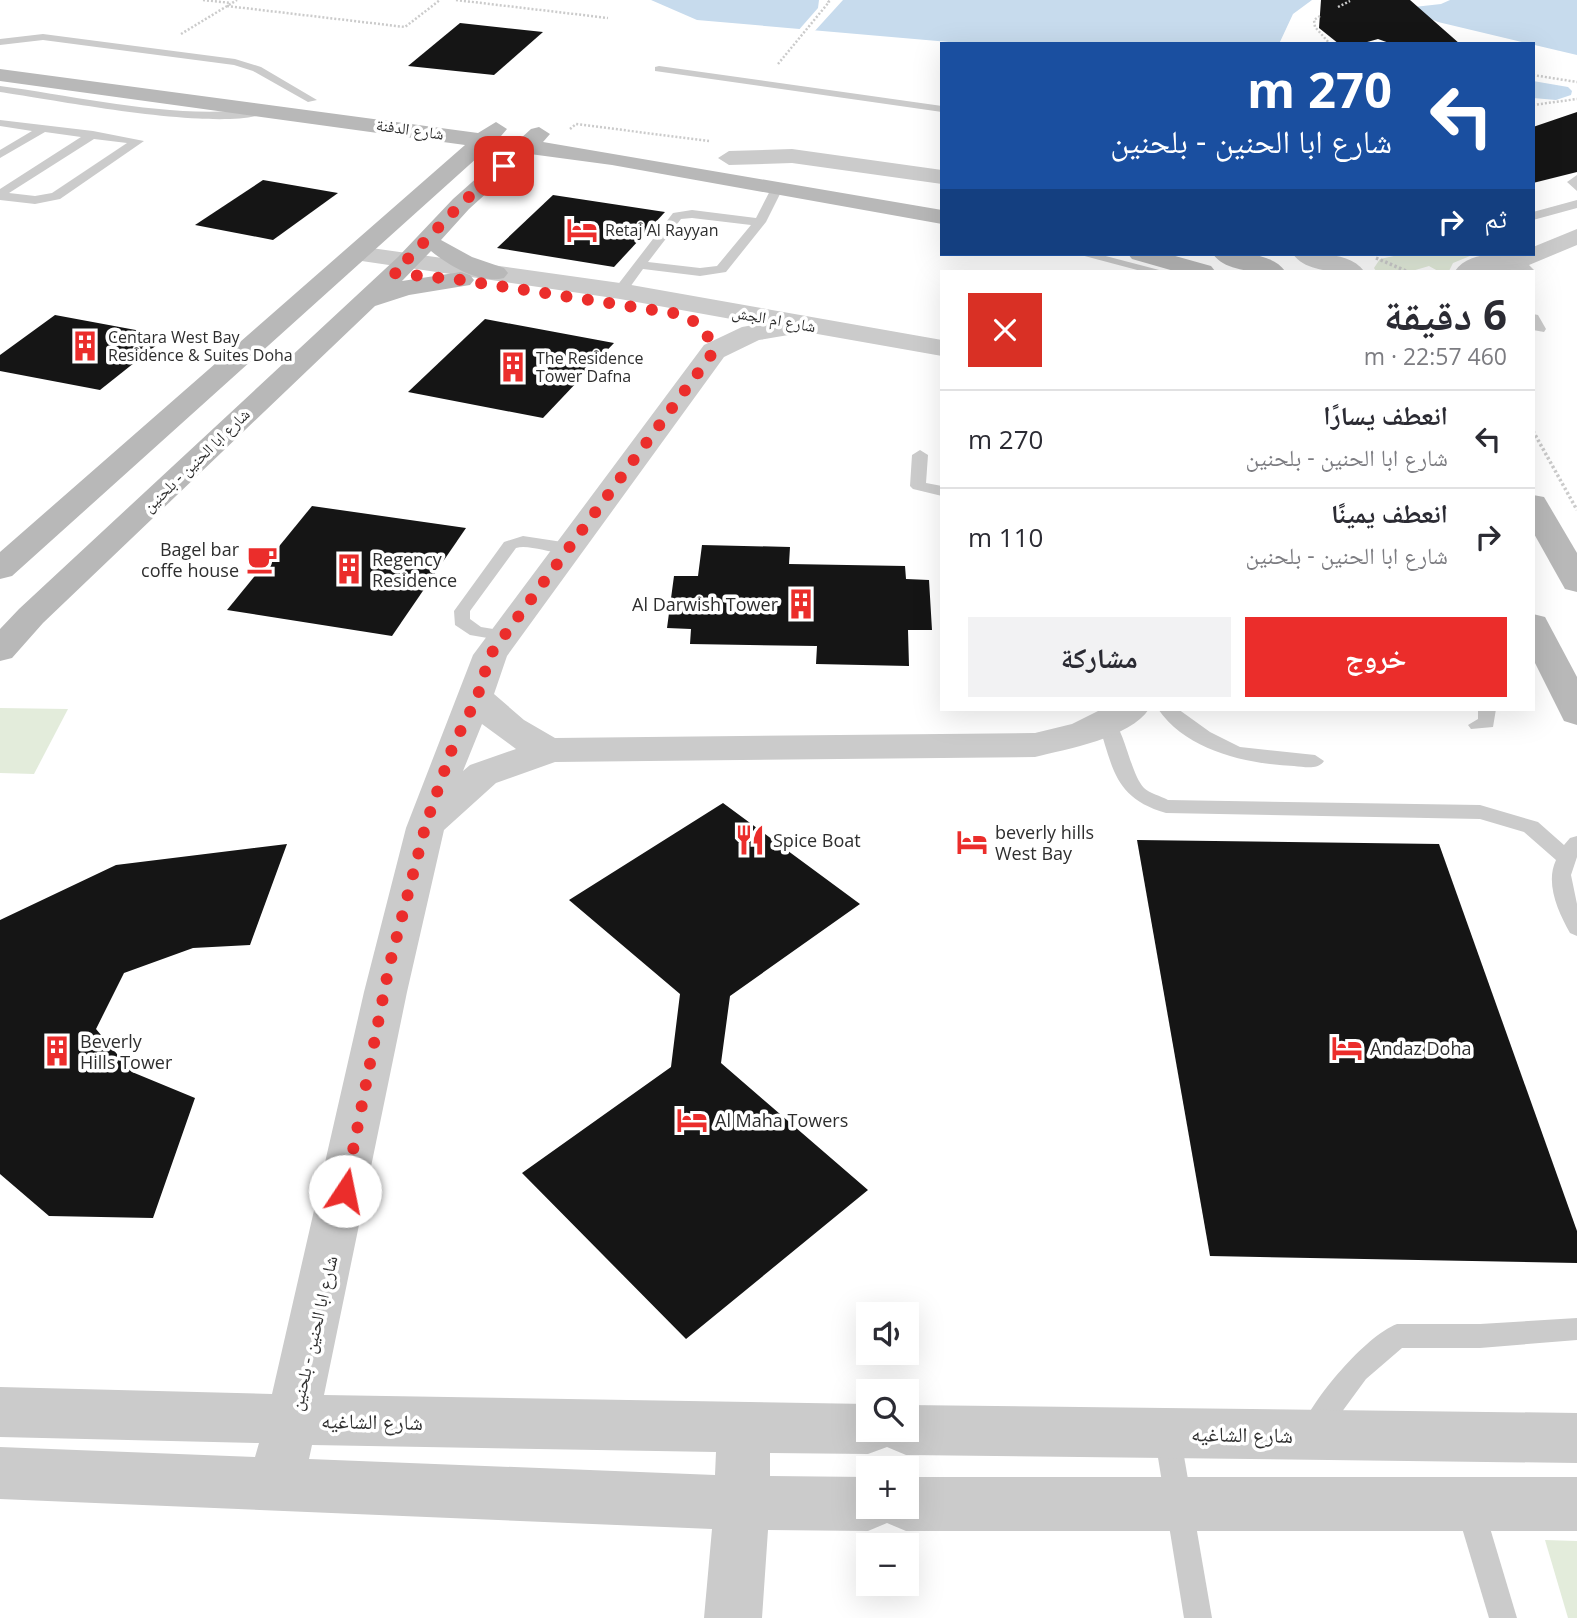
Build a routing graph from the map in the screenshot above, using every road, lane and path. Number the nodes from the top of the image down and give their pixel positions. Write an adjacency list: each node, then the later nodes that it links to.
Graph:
1 (204, 0): 7 (path)
2 (237, 0): 7 (path)
3 (440, 0): 8 (path)
4 (456, 0): 11 (path)
5 (830, 1): 20 (path)
6 (1350, 1): 9 (path)
7 (232, 3): 8 (path)
8 (227, 6): 14 (path)
9 (1338, 7)
10 (1320, 16): 13 (path)
11 (608, 18)
12 (0, 42): 14 (lane)
13 (1327, 42)
14 (153, 51): 23 (lane)
15 (0, 58): 23 (main road, شارع الدفنة)
16 (659, 69): 20 (lane)
17 (0, 75): 27 (main road, شارع الدفنة)
18 (1535, 75): 19 (path)
19 (1577, 82)
20 (762, 83): 26 (lane)
21 (0, 89): 24 (lane)
22 (1577, 99): 25 (path)
23 (312, 100): 32 (main road, شارع الدفنة)
24 (44, 105): 27 (lane); 28 (lane); 29 (lane)
25 (1535, 105)
26 (940, 109)
27 (266, 110): 30 (main road, شارع الدفنة)
28 (3, 123): 29 (lane)
29 (22, 125): 31 (lane)
30 (394, 127): 32 (main road, شارع الدفنة); 38 (main road)
31 (44, 128): 33 (lane); 35 (lane)
32 (493, 133): 34 (main road, شارع الدفنة); 38 (main road)
33 (93, 134): 44 (lane); 44 (lane)
34 (535, 138): 36 (main road, شارع الدفنة); 37 (main road, شارع الدفنة); 45 (main road, شارع ابا الحنين - بلحنين)
35 (0, 155)
36 (612, 158): 41 (main road, شارع الدفنة); 45 (main road)
37 (729, 158): 39 (street, شارع الدفنة); 43 (main road, شارع الدفنة)
38 (444, 175): 56 (main road)
39 (940, 177)
40 (1577, 179): 42 (lane)
41 (778, 186): 48 (main road, شارع الدفنة); 49 (lane)
42 (1577, 187)
43 (940, 194)
44 (0, 195)
45 (461, 204): 50 (main road, شارع ابا الحنين - بلحنين)
46 (1577, 204): 47 (lane)
47 (1535, 215)
48 (940, 217)
49 (760, 222): 57 (lane); 57 (lane)
50 (435, 234): 59 (main road, شارع ابا الحنين - بلحنين); 65 (main road)
51 (1577, 236): 58 (street)
52 (1092, 256): 60 (lane)
53 (1148, 256): 61 (main road)
54 (1231, 256): 62 (main road)
55 (1311, 256): 63 (street)
56 (350, 260): 59 (street); 78 (main road)
57 (640, 265): 67 (lane)
58 (1521, 266): 64 (street)
59 (401, 267): 65 (street, شارع ام الجش); 66 (street); 68 (main road, شارع ابا الحنين - بلحنين)
60 (1153, 270)
61 (1198, 270)
62 (1269, 270)
63 (1348, 270)
64 (1469, 270)
65 (495, 273): 67 (street, شارع ام الجش)
66 (461, 280): 68 (main road); 71 (street)
67 (620, 291): 69 (street, شارع ام الجش)
68 (355, 308): 82 (main road, شارع ابا الحنين - بلحنين)
69 (801, 324): 70 (street, شارع ام الجش); 71 (street, شارع ابا الحنين - بلحنين)
70 (940, 348)
71 (714, 351): 77 (street, شارع ابا الحنين - بلحنين)
72 (1535, 435): 76 (path)
73 (920, 455): 74 (lane)
74 (940, 491)
75 (1535, 508): 79 (main road)
76 (1577, 510)
77 (569, 548): 81 (street, شارع ابا الحنين - بلحنين); 81 (lane)
78 (0, 569)
79 (1577, 582)
80 (1535, 628): 86 (main road)
81 (505, 636): 83 (street, شارع ابا الحنين - بلحنين)
82 (0, 650)
83 (477, 698): 89 (street); 91 (street, شارع ابا الحنين - بلحنين)
84 (1169, 711): 90 (lane)
85 (1487, 711): 88 (lane)
86 (1577, 713)
87 (1119, 716): 89 (street); 92 (lane)
88 (1477, 726)
89 (552, 750): 91 (street)
90 (1315, 761)
91 (426, 824): 96 (street, شارع ابا الحنين - بلحنين)
92 (1571, 850): 93 (lane)
93 (1577, 928)
94 (1577, 1329): 101 (lane)
95 (0, 1412): 96 (street, شارع الشاغيه)
96 (293, 1419): 97 (street, شارع الشاغيه); 104 (street, شارع ابا الحنين - بلحنين)
97 (743, 1427): 98 (street, شارع الشاغيه); 105 (street)
98 (856, 1429)
99 (919, 1430): 100 (street, شارع الشاغيه)
100 (1167, 1433): 101 (street, شارع الشاغيه); 108 (lane)
101 (1309, 1435): 102 (street, شارع الشاغيه)
102 (1577, 1438)
103 (0, 1473): 104 (street)
104 (275, 1484): 105 (street)
105 (742, 1503): 106 (street); 111 (street)
106 (856, 1504)
107 (919, 1504): 108 (street)
108 (1178, 1504): 109 (street); 112 (lane)
109 (1468, 1504): 110 (street); 113 (lane)
110 (1577, 1504)
111 (733, 1618)
112 (1198, 1618)
113 (1503, 1618)

